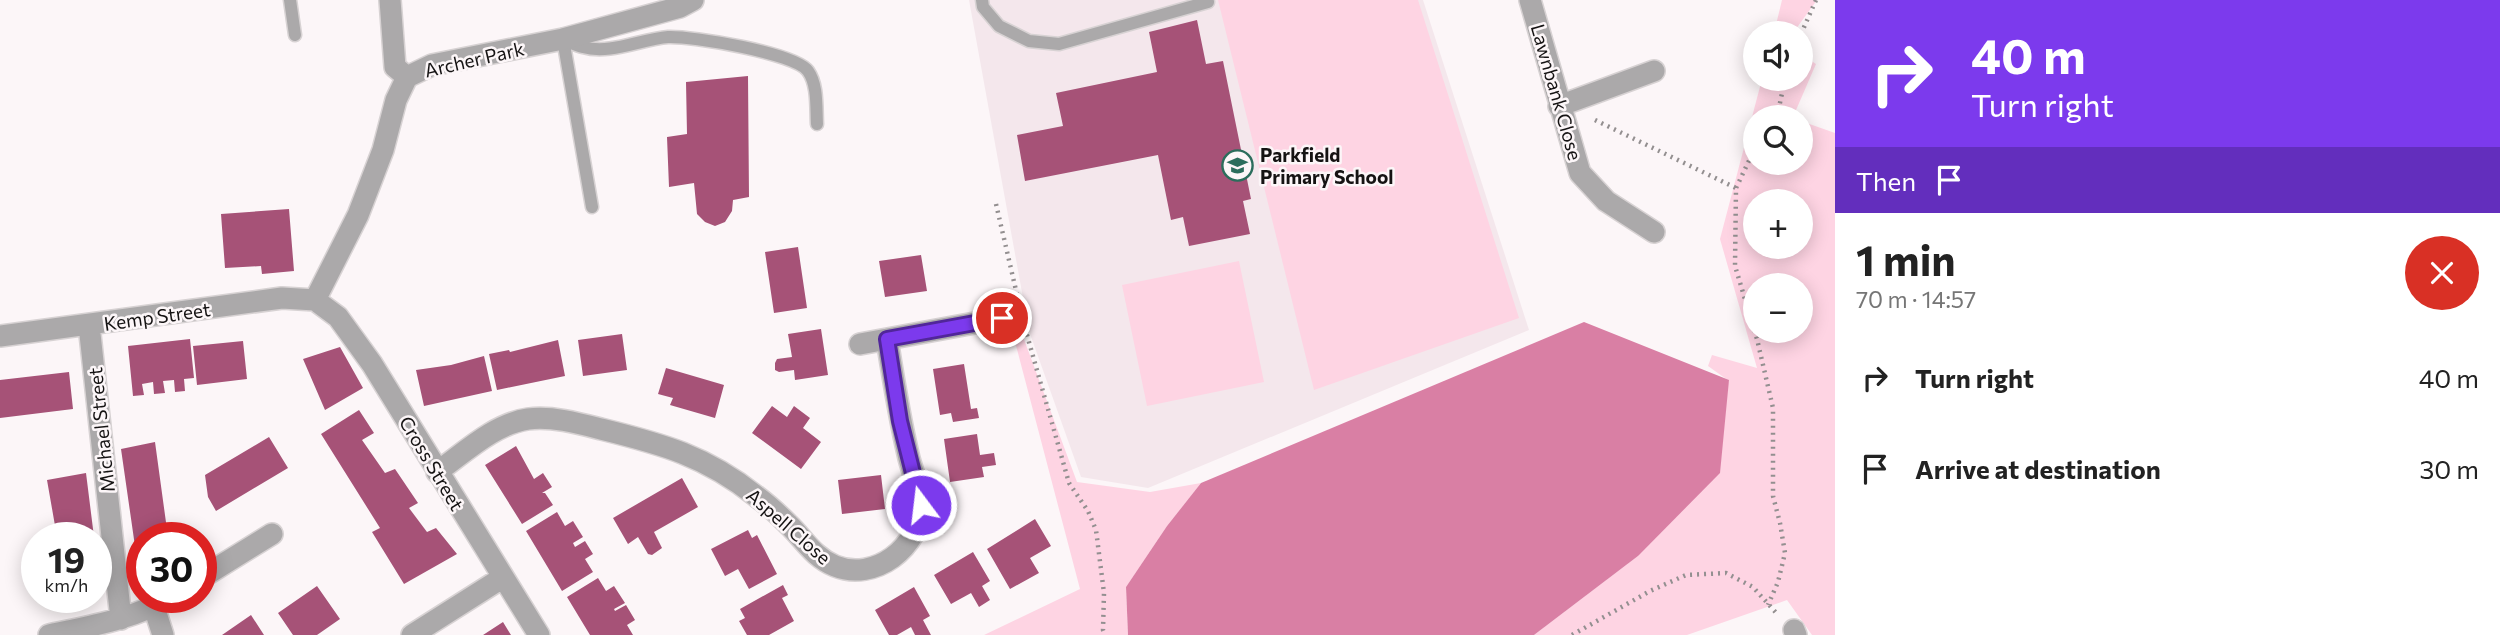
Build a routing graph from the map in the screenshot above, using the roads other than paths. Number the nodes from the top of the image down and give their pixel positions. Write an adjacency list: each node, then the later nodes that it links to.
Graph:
1 (290, 0): 7 (lane)
2 (390, 0): 10 (street)
3 (693, 0): 8 (street, Archer Park)
4 (982, 0): 6 (lane)
5 (1530, 0): 11 (street, Lawnbank Close)
6 (1208, 2)
7 (295, 35)
8 (563, 39): 10 (street, Archer Park); 12 (lane); 13 (lane)
9 (1654, 71): 11 (street)
10 (407, 77): 15 (street, Archer Park)
11 (1559, 106): 14 (street, Lawnbank Close)
12 (817, 124)
13 (592, 207)
14 (1654, 232)
15 (315, 300): 17 (street, Kemp Street); 21 (street, Cross Street)
16 (1015, 315): 19 (street)
17 (89, 325): 18 (street, Kemp Street); 27 (street, Michael Street)
18 (0, 336)
19 (887, 339): 20 (street); 21 (street, Aspell Close)
20 (860, 344)
21 (437, 472): 24 (street, Cross Street)
22 (272, 534): 23 (street)
23 (217, 568)
24 (502, 578): 30 (street); 31 (street, Cross Street)
25 (135, 613): 27 (street)
26 (162, 613): 29 (street)
27 (121, 619): 28 (street)
28 (49, 635)
29 (163, 635)
30 (411, 635)
31 (539, 635)

